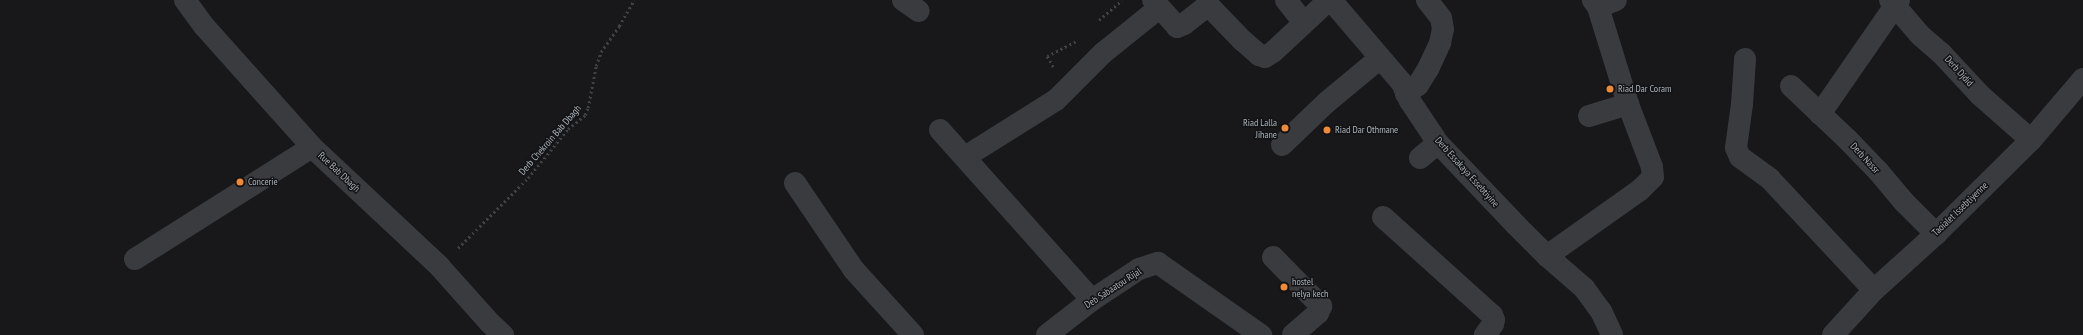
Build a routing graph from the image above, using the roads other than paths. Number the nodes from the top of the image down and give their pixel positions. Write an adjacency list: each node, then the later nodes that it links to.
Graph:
1 (186, 0): 21 (street, Rue Bab Dbagh)
2 (1286, 0): 8 (street)
3 (1330, 0): 8 (street); 9 (street, Derb Essakaya Essebtiyine)
4 (1427, 0): 13 (street)
5 (1602, 2): 14 (street)
6 (1894, 2): 15 (street); 18 (street, Derb Djdid)
7 (1156, 4): 8 (street); 22 (street)
8 (1304, 23)
9 (1380, 58): 13 (street, Derb Essakaya Essebtiyine); 20 (street)
10 (1745, 58): 30 (street)
11 (2083, 79): 18 (street, Taoialet Issebtiyenne)
12 (1791, 86): 15 (street, Derb Nassr)
13 (1404, 102): 19 (street, Derb Essakaya Essebtiyine)
14 (1628, 104): 16 (street); 27 (street)
15 (1820, 114): 26 (street, Derb Nassr)
16 (1589, 116)
17 (940, 130): 22 (street)
18 (2031, 140): 26 (street, Taoialet Issebtiyenne)
19 (1438, 143): 23 (street); 27 (street, Derb Essakaya Essebtiyine)
20 (1282, 145)
21 (312, 147): 29 (street); 32 (street, Rue Bab Dbagh)
22 (965, 157): 31 (street)
23 (1420, 158)
24 (795, 183): 33 (street)
25 (1383, 217): 37 (street)
26 (1936, 234): 30 (street, Taoialet Issebtiyenne)
27 (1547, 256): 38 (street, Derb Essakaya Essebtiyine)
28 (1273, 257): 36 (street)
29 (135, 259)
30 (1874, 290): 39 (street, Taoialet Issebtiyenne)
31 (1092, 300): 34 (street, Deb Sabaatou Rijal); 35 (street, Deb Sabaatou Rijal)
32 (490, 331)
33 (913, 335)
34 (1047, 335)
35 (1260, 335)
36 (1293, 335)
37 (1485, 335)
38 (1612, 335)
39 (1833, 335)

